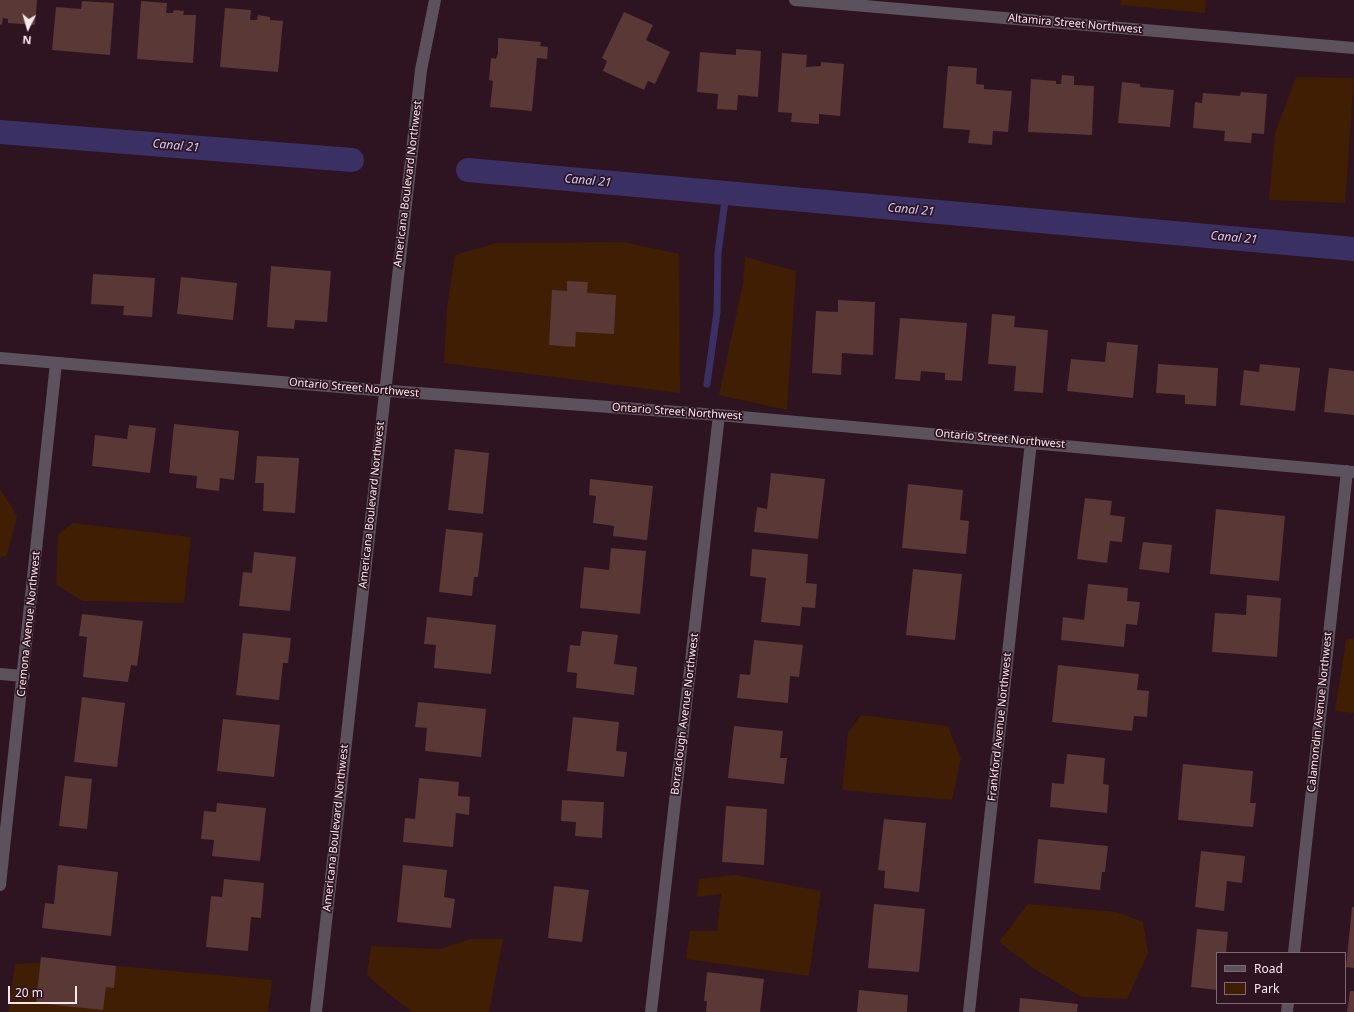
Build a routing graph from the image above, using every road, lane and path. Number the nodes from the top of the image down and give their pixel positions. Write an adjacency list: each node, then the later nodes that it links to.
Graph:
1 (435, 0): 6 (street, Americana Boulevard Northwest)
2 (796, 0): 3 (street, Altamira Street Northwest)
3 (1354, 48)
4 (0, 358): 5 (street, Ontario Street Northwest)
5 (56, 363): 6 (street, Ontario Street Northwest); 11 (street, Cremona Avenue Northwest)
6 (384, 390): 7 (street, Ontario Street Northwest); 14 (street, Americana Boulevard Northwest)
7 (719, 415): 8 (street, Ontario Street Northwest); 15 (street, Borraclough Avenue Northwest)
8 (1031, 442): 9 (street, Ontario Street Northwest); 16 (street, Frankford Avenue Northwest)
9 (1351, 472): 13 (street, Calamondin Avenue Northwest)
10 (0, 674): 11 (street)
11 (24, 676): 12 (street, Cremona Avenue Northwest)
12 (0, 885)
13 (1294, 952)
14 (316, 1012)
15 (651, 1012)
16 (969, 1012)

